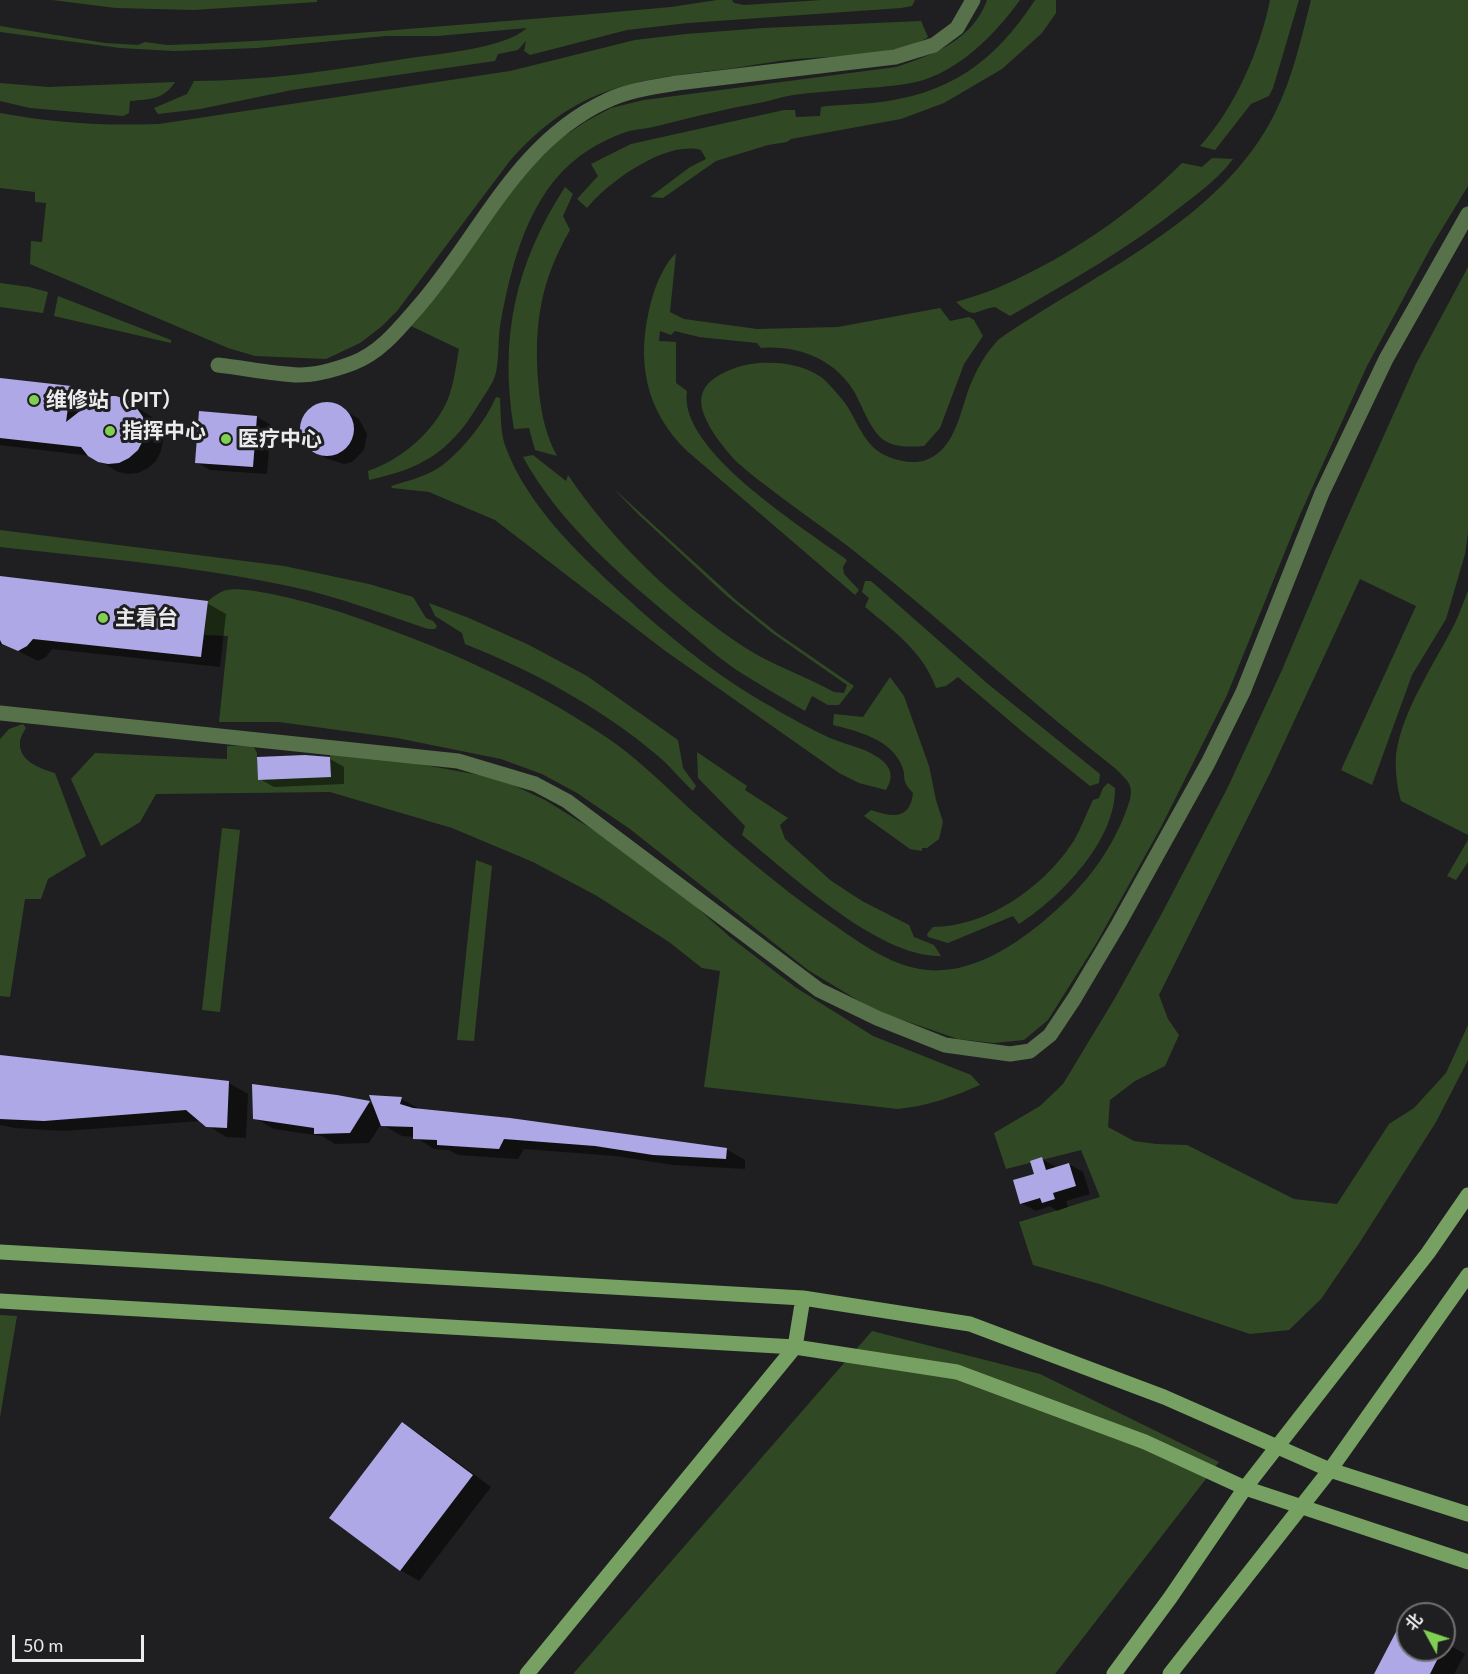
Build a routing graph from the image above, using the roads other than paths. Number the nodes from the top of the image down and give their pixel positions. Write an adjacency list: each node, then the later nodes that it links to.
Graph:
1 (973, 0): 3 (street)
2 (1468, 214): 4 (street)
3 (218, 364)
4 (0, 713)
5 (1468, 1195): 11 (street)
6 (0, 1252): 8 (street)
7 (1468, 1275): 12 (street)
8 (803, 1298): 10 (street); 11 (street)
9 (0, 1301): 10 (street)
10 (795, 1347): 13 (street); 17 (street)
11 (1277, 1446): 12 (street); 13 (street)
12 (1330, 1470): 14 (street); 15 (street)
13 (1245, 1488): 14 (street); 18 (street)
14 (1301, 1506): 16 (street); 19 (street)
15 (1468, 1514)
16 (1468, 1562)
17 (527, 1674)
18 (1113, 1674)
19 (1170, 1674)

